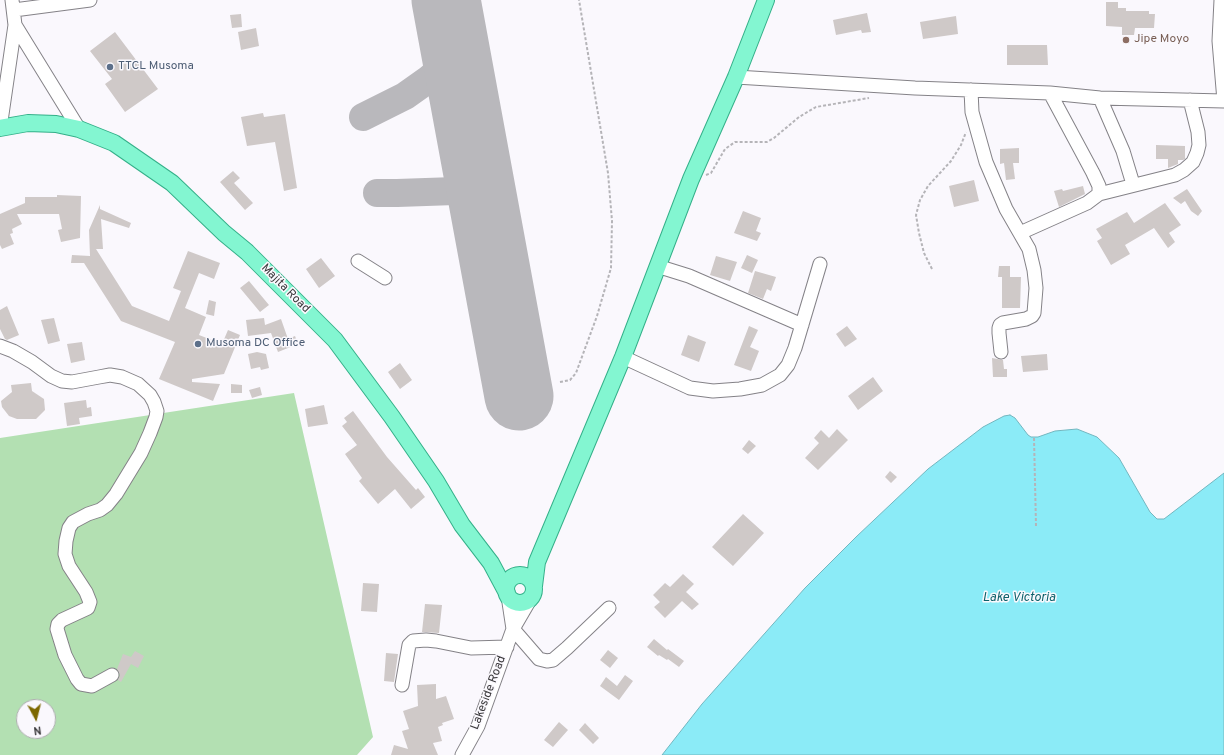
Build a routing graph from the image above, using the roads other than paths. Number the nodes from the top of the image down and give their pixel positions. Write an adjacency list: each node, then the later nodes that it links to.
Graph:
1 (90, 0): 4 (street)
2 (766, 0): 6 (main road)
3 (1221, 0): 11 (street)
4 (13, 5): 5 (street)
5 (15, 25): 12 (street); 13 (street)
6 (736, 77): 7 (street); 19 (main road)
7 (971, 90): 8 (street); 16 (street)
8 (1050, 94): 9 (street); 15 (street)
9 (1100, 98): 10 (street); 14 (street)
10 (1190, 100): 11 (street); 14 (street)
11 (1224, 101)
12 (0, 128): 13 (main road, Majita Road)
13 (79, 129): 26 (main road, Majita Road)
14 (1133, 184): 15 (street)
15 (1099, 194): 16 (street)
16 (1020, 233): 23 (street)
17 (358, 261): 20 (street)
18 (820, 264): 21 (street)
19 (657, 266): 21 (street); 24 (main road)
20 (385, 278)
21 (802, 325): 24 (street)
22 (0, 346): 33 (street)
23 (1001, 352)
24 (623, 357): 25 (main road)
25 (537, 562): 27 (main road); 28 (main road)
26 (491, 563): 27 (main road); 29 (main road)
27 (517, 576): 28 (main road); 29 (main road)
28 (532, 592): 29 (main road); 31 (street, Lakeside Road)
29 (508, 594): 31 (street)
30 (609, 608): 31 (street)
31 (513, 629): 32 (street, Lakeside Road)
32 (507, 646): 34 (street); 35 (street, Lakeside Road)
33 (112, 675)
34 (402, 685)
35 (462, 755)

